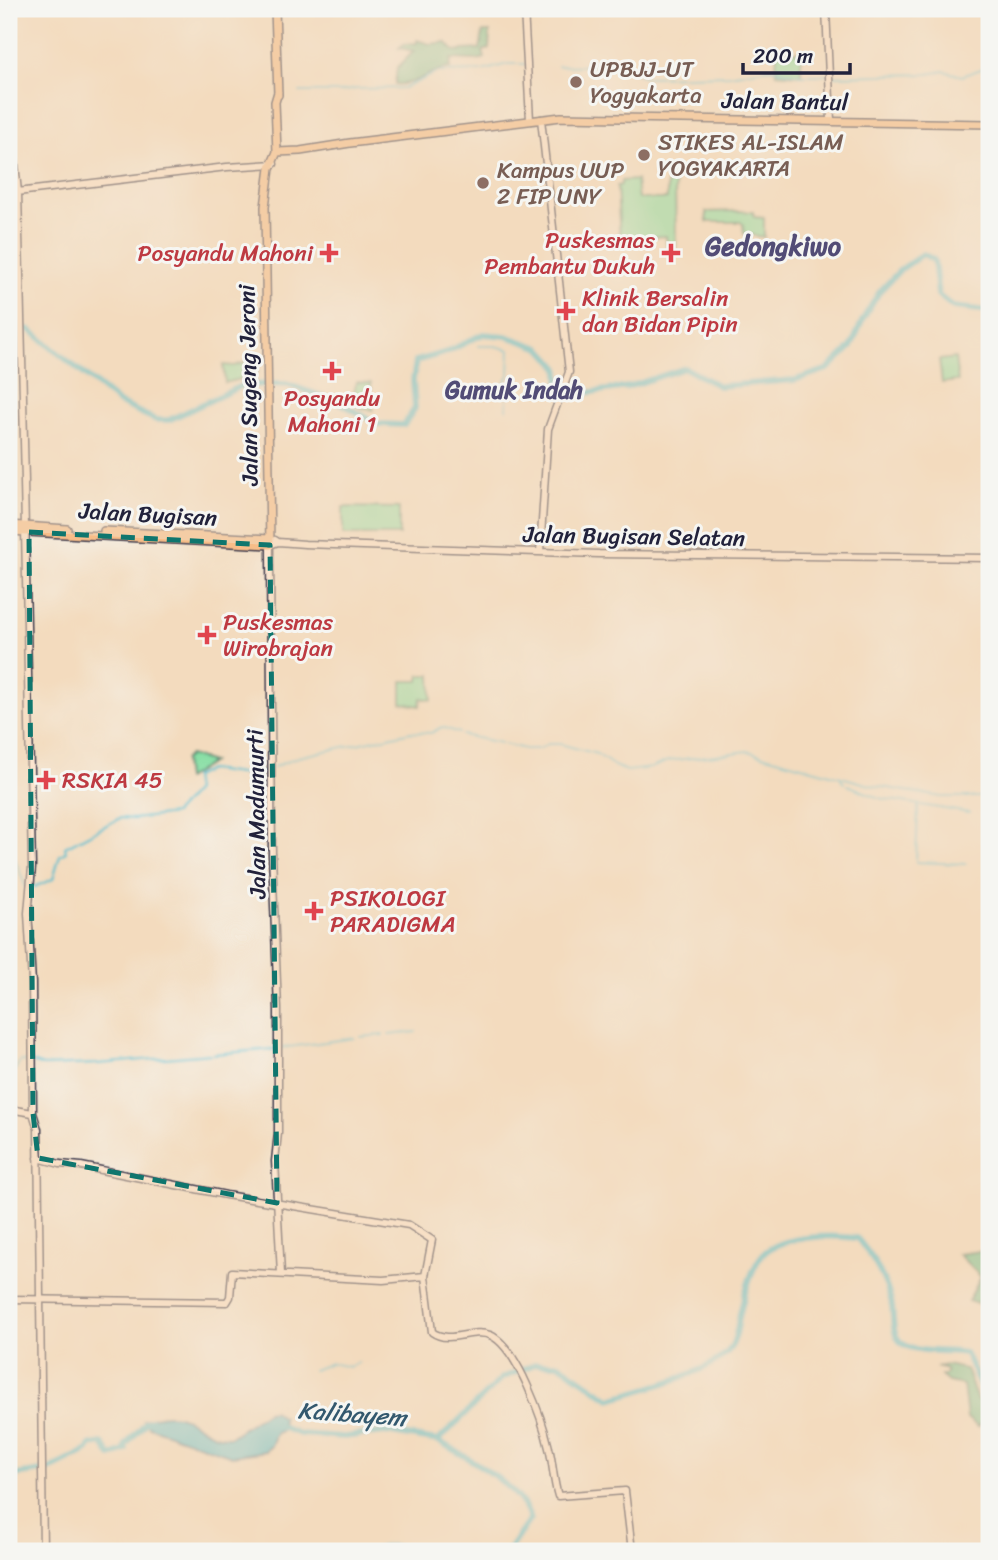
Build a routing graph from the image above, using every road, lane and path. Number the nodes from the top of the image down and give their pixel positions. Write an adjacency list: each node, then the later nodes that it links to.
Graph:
1 (275, 9): 9 (main road)
2 (524, 9): 6 (street)
3 (826, 9): 7 (street)
4 (9, 107): 11 (street)
5 (541, 119): 6 (main road, Jalan Bantul); 7 (main road, Jalan Bantul); 17 (street)
6 (530, 120): 9 (main road, Jalan Bantul)
7 (831, 121): 8 (main road, Jalan Bantul)
8 (989, 124)
9 (278, 150): 10 (main road, Jalan Sugeng Jeroni)
10 (272, 166): 11 (street); 16 (main road, Jalan Sugeng Jeroni)
11 (18, 192): 12 (street); 14 (street)
12 (9, 193)
13 (9, 525): 14 (main road)
14 (27, 529): 15 (main road); 16 (main road, Jalan Bugisan); 20 (street)
15 (9, 531)
16 (273, 542): 17 (street, Jalan Bugisan Selatan); 22 (street, Jalan Madumurti)
17 (540, 552): 18 (street, Jalan Bugisan Selatan)
18 (989, 558)
19 (9, 1109): 20 (street)
20 (33, 1113): 21 (street)
21 (38, 1158): 22 (street); 26 (street)
22 (277, 1203): 23 (street, Jalan Madumurti); 24 (street)
23 (281, 1274): 24 (street); 26 (street)
24 (425, 1276): 28 (street)
25 (9, 1299): 26 (street)
26 (40, 1299): 27 (street)
27 (43, 1551)
28 (632, 1551)

